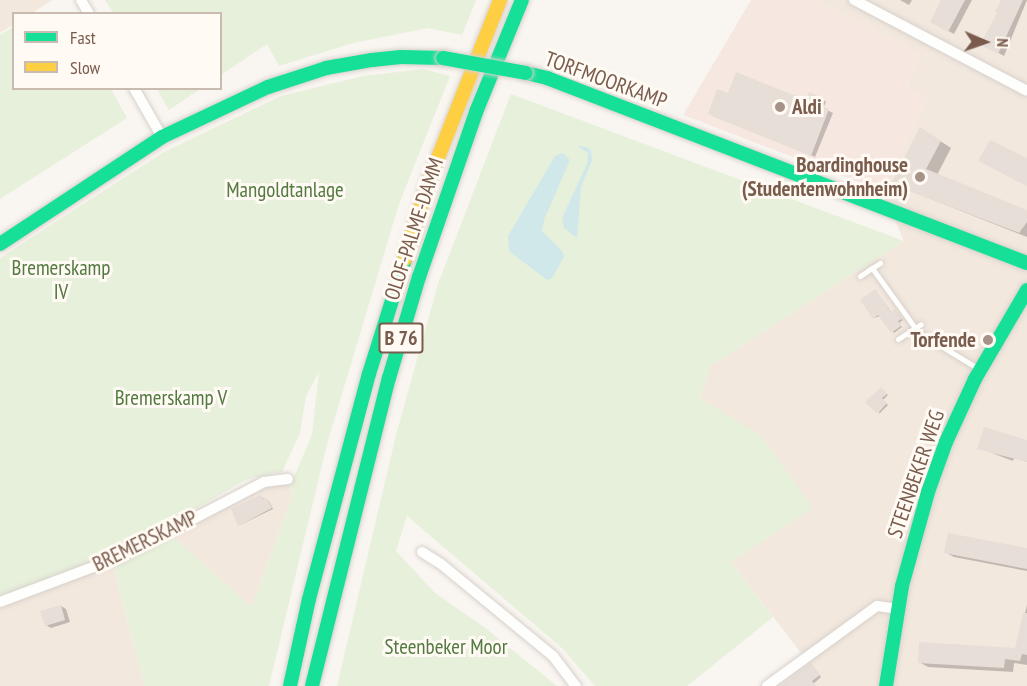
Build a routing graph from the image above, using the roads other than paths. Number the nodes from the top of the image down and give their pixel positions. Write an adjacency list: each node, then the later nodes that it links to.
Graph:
1 (500, 0): 20 (main road, OLOF-PALME-DAMM / B 76)
2 (522, 0): 21 (main road, OLOF-PALME-DAMM / B 76)
3 (854, 0): 5 (street)
4 (135, 90): 6 (street)
5 (1027, 91)
6 (162, 137): 7 (main road, TORFMOORKAMP); 9 (main road, TORFMOORKAMP, bridge)
7 (0, 244)
8 (880, 263): 10 (lane)
9 (1027, 263)
10 (872, 268): 11 (lane); 13 (lane)
11 (860, 276)
12 (1027, 290): 15 (main road, STEENBEKER WEG)
13 (918, 326): 14 (lane); 15 (lane)
14 (898, 339)
15 (980, 369): 19 (main road, STEENBEKER WEG)
16 (288, 478): 18 (street, BREMERSKAMP)
17 (422, 552): 22 (street)
18 (0, 602)
19 (898, 609): 23 (street); 24 (main road, STEENBEKER WEG)
20 (290, 686)
21 (312, 686)
22 (576, 686)
23 (767, 686)
24 (886, 686)

